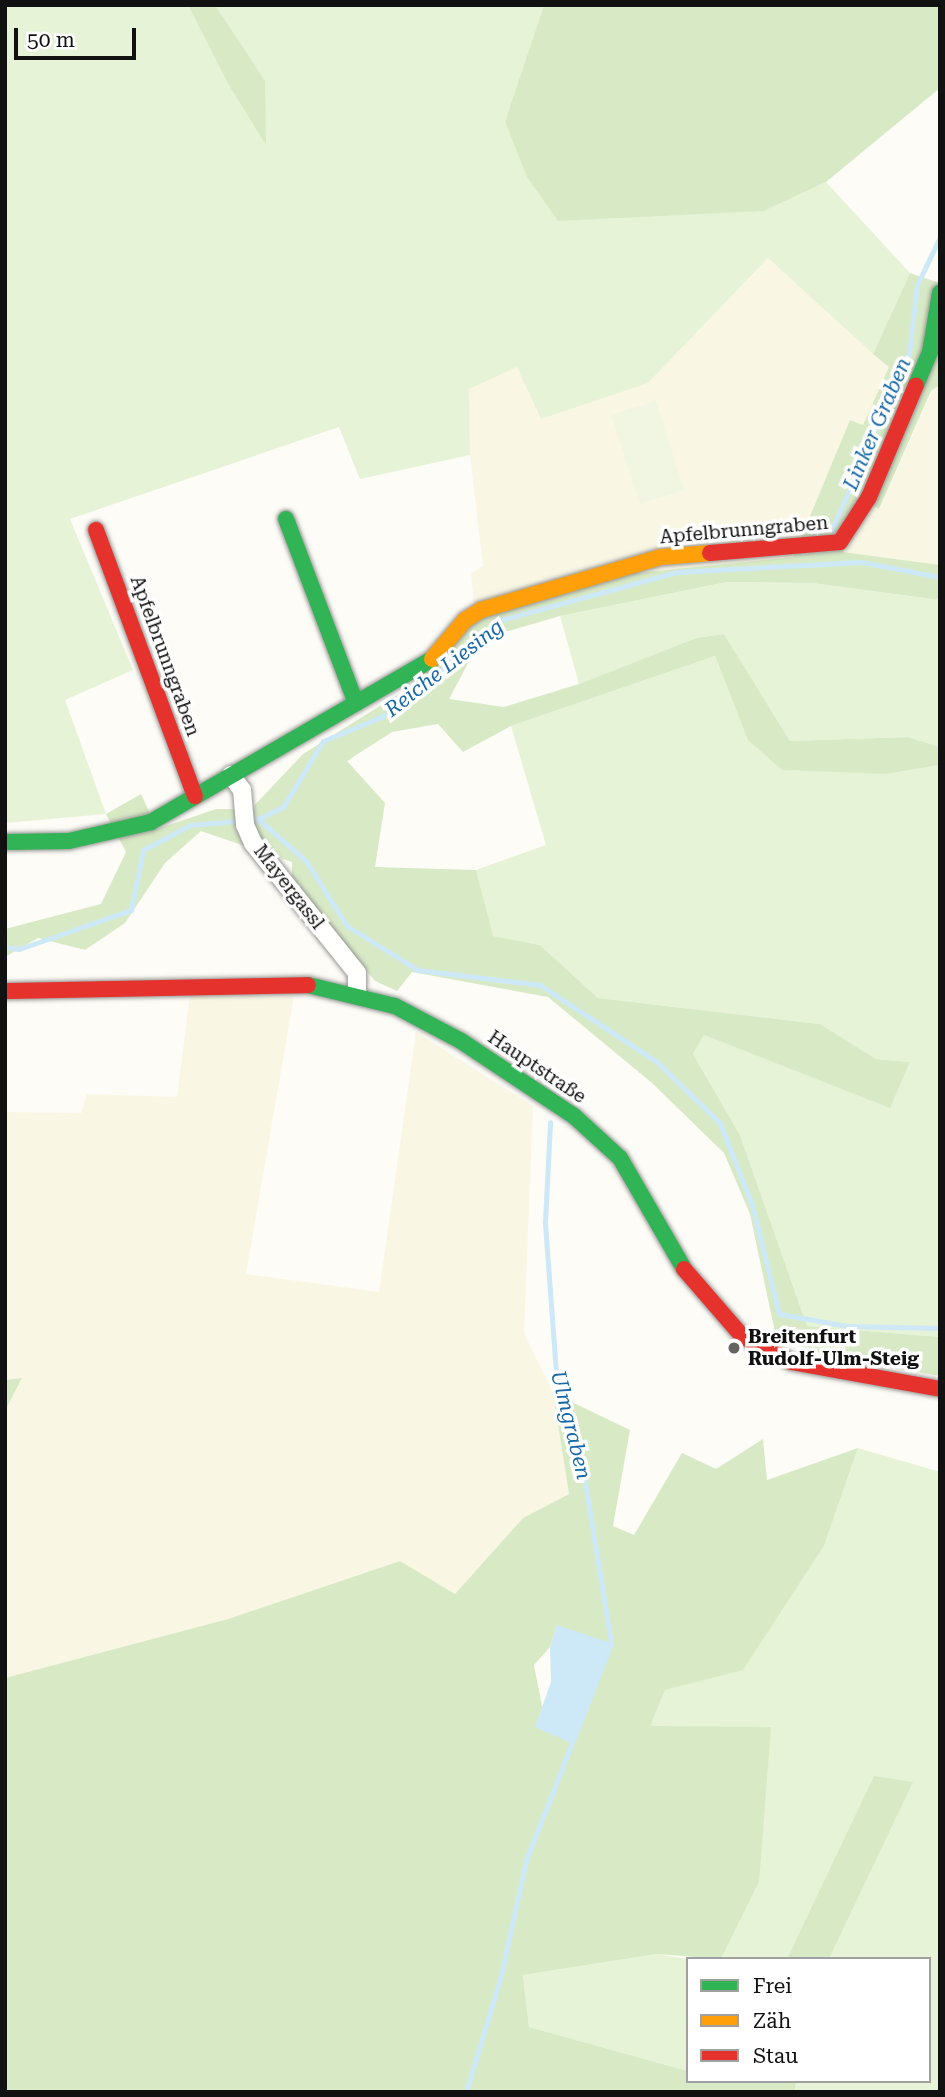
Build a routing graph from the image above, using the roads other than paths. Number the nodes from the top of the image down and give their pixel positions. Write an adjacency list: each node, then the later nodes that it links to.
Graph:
1 (940, 293): 2 (street)
2 (935, 350): 5 (street, Apfelbrunngraben)
3 (286, 519): 5 (street)
4 (96, 530): 7 (street, Apfelbrunngraben)
5 (356, 703): 6 (street, Apfelbrunngraben)
6 (231, 775): 7 (street, Apfelbrunngraben); 10 (street, Mayergassl)
7 (195, 796): 8 (street, Apfelbrunngraben)
8 (5, 842)
9 (5, 991): 10 (street, Hauptstraße)
10 (357, 993): 11 (street, Hauptstraße)
11 (940, 1389)

